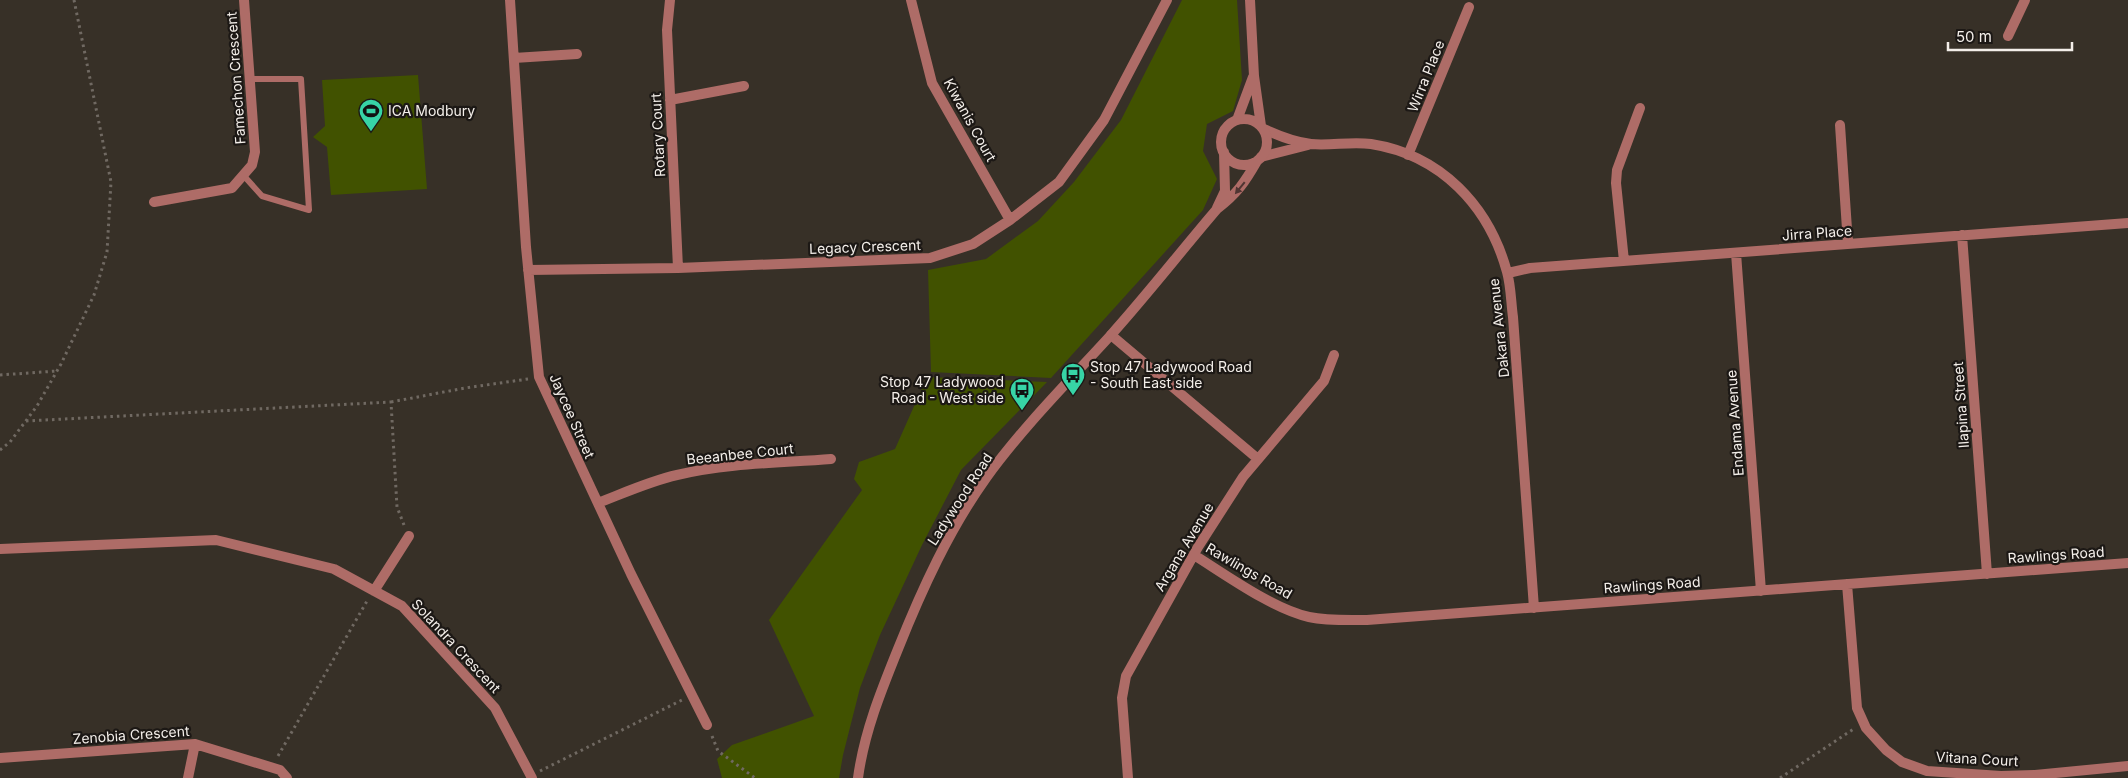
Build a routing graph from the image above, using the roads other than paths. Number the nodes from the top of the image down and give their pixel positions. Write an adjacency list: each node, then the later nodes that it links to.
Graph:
1 (244, 0): 13 (street, Famechon Crescent)
2 (510, 0): 11 (street, Jaycee Street)
3 (670, 0): 15 (street, Rotary Court)
4 (911, 0): 27 (street, Kiwanis Court)
5 (1167, 0): 27 (street, Legacy Crescent)
6 (1250, 0): 12 (street)
7 (2025, 0): 9 (street)
8 (1469, 7): 22 (street, Wirra Place)
9 (2008, 36)
10 (576, 54): 11 (street)
11 (514, 58): 34 (street, Jaycee Street)
12 (1254, 76): 17 (street); 19 (street)
13 (250, 79): 24 (street, Famechon Crescent); 24 (lane)
14 (744, 86): 15 (street)
15 (670, 100): 33 (street, Rotary Court)
16 (1640, 108): 32 (street)
17 (1237, 120): 19 (street); 21 (street)
18 (1840, 125): 30 (street)
19 (1263, 128): 20 (street, Dakara Avenue); 23 (street)
20 (1312, 144): 22 (street, Dakara Avenue); 23 (street, Dakara Avenue)
21 (1224, 152): 23 (street); 26 (street, Ladywood Road)
22 (1408, 155): 35 (street, Dakara Avenue)
23 (1259, 159): 26 (street, Ladywood Road, one-way to 26)
24 (244, 176): 25 (street)
25 (154, 202)
26 (1217, 209): 36 (street, Ladywood Road)
27 (1010, 220): 33 (street, Legacy Crescent)
28 (2128, 222): 29 (street, Jirra Place)
29 (1962, 235): 30 (street, Jirra Place); 45 (street, Ilapina Street)
30 (1848, 244): 31 (street, Jirra Place)
31 (1736, 253): 32 (street, Jirra Place); 48 (street, Endama Avenue)
32 (1624, 261): 35 (street, Jirra Place)
33 (678, 268): 34 (street, Legacy Crescent)
34 (528, 270): 40 (street, Jaycee Street)
35 (1508, 273): 49 (street, Dakara Avenue)
36 (1111, 335): 38 (street); 57 (street, Ladywood Road)
37 (1334, 355): 38 (street, Argana Avenue)
38 (1258, 458): 43 (street, Argana Avenue)
39 (831, 459): 40 (street, Beeanbee Court)
40 (598, 503): 50 (street, Jaycee Street)
41 (410, 536): 47 (street)
42 (0, 548): 47 (street, Solandra Crescent)
43 (1194, 555): 49 (street, Rawlings Road); 58 (street, Argana Avenue)
44 (2128, 563): 45 (street, Rawlings Road)
45 (1987, 574): 46 (street, Rawlings Road)
46 (1847, 584): 48 (street, Rawlings Road); 53 (street, Vitana Court)
47 (374, 590): 54 (street, Solandra Crescent)
48 (1762, 590): 49 (street, Rawlings Road)
49 (1534, 608)
50 (707, 725)
51 (195, 744): 52 (street, Zenobia Crescent); 55 (street); 56 (street, Zenobia Crescent)
52 (0, 758)
53 (2128, 766)
54 (531, 777)
55 (188, 778)
56 (287, 778)
57 (858, 778)
58 (1128, 778)

